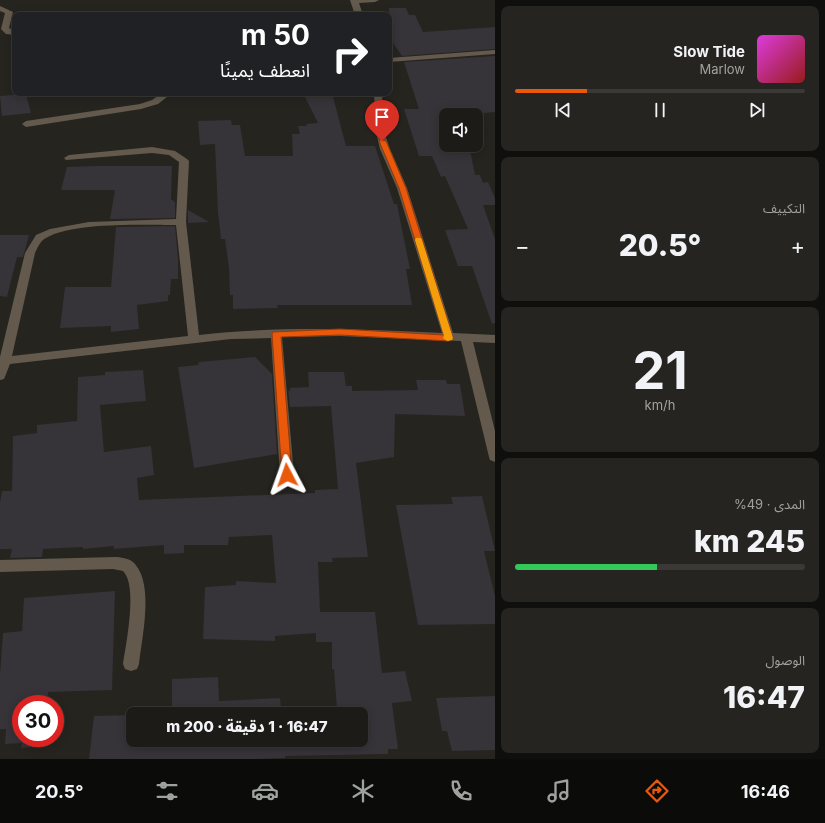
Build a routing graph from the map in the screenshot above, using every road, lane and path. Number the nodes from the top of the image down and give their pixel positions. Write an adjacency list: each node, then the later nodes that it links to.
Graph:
1 (354, 0): 2 (street); 4 (street)
2 (375, 0)
3 (0, 8): 5 (street)
4 (358, 12)
5 (12, 32)
6 (495, 52): 7 (street)
7 (392, 60)
8 (164, 96): 10 (street)
9 (378, 96): 14 (street)
10 (26, 124)
11 (69, 158): 12 (street)
12 (181, 222): 16 (street); 18 (street)
13 (276, 334): 14 (street); 16 (street); 21 (street)
14 (449, 338): 15 (street)
15 (466, 338): 17 (street); 20 (street)
16 (194, 339): 18 (street)
17 (495, 339)
18 (3, 361): 19 (street)
19 (0, 376)
20 (495, 457)
21 (287, 475)
22 (0, 566): 23 (street)
23 (131, 664)

